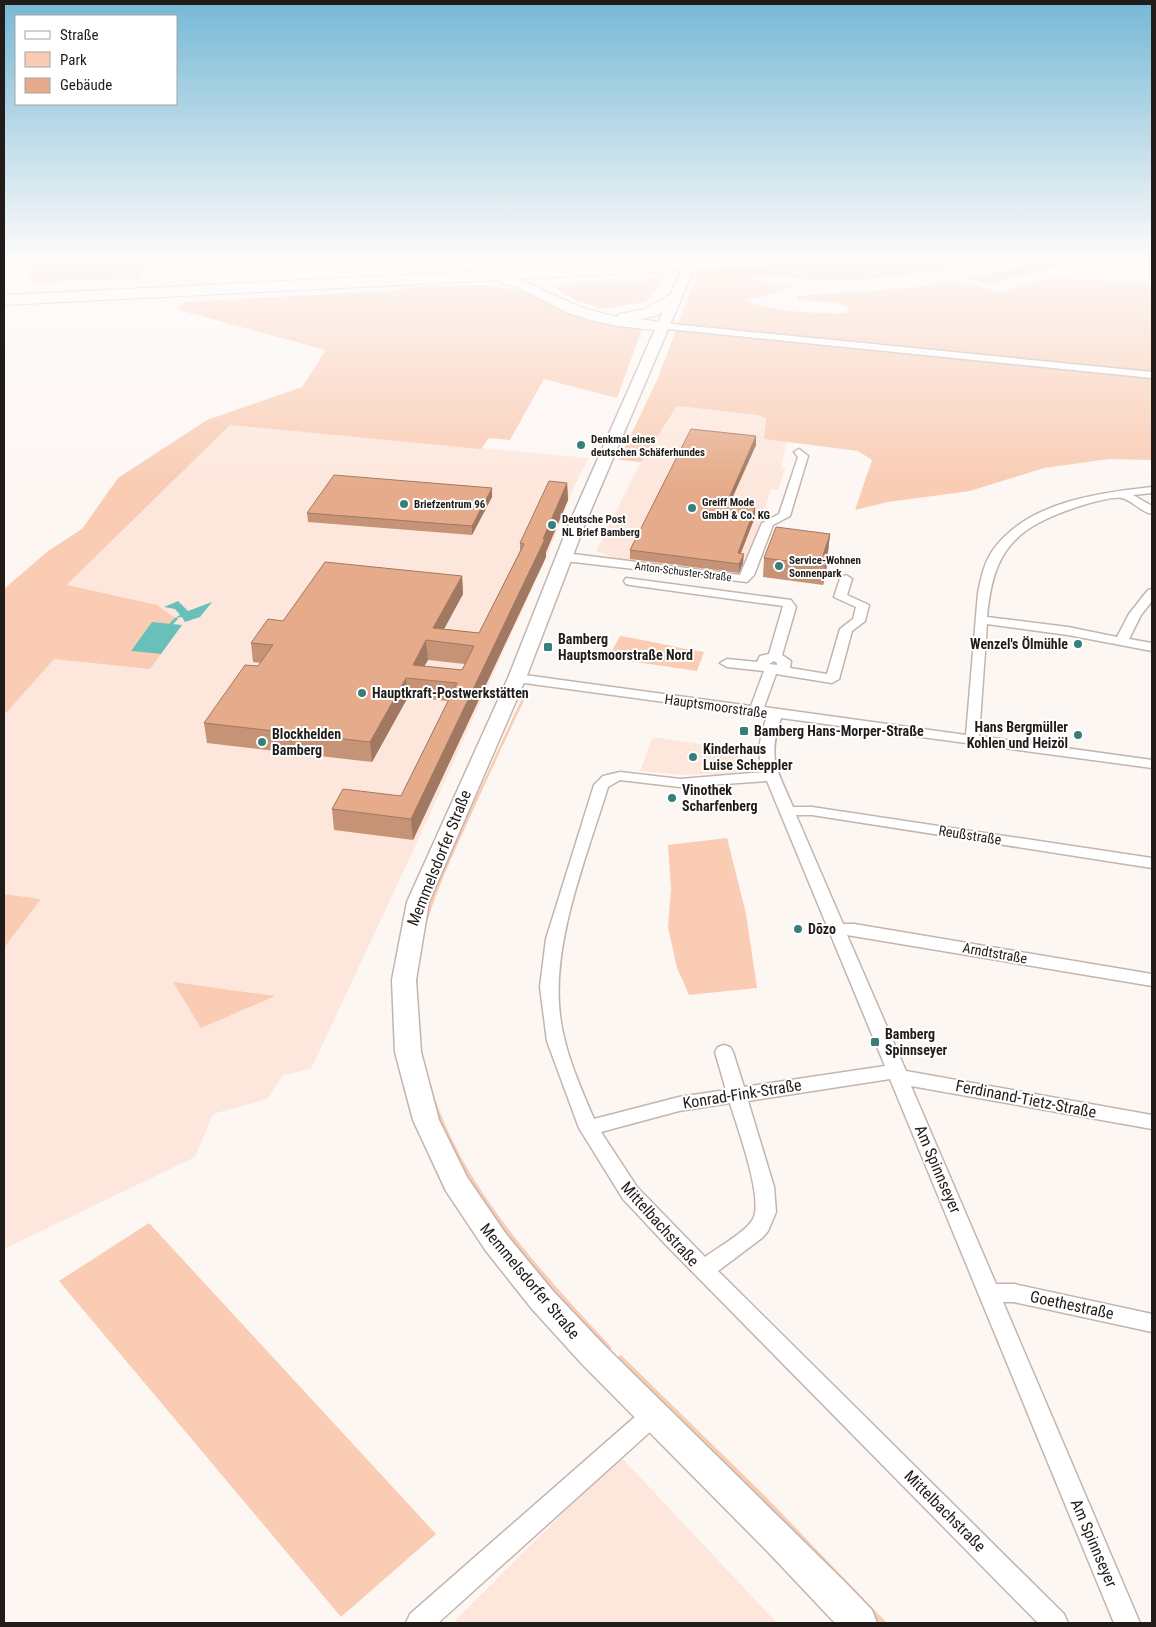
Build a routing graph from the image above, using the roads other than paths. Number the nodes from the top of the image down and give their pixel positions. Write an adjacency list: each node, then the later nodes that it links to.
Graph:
1 (660, 333): 8 (main road, Memmelsdorfer Straße)
2 (749, 333): 3 (street)
3 (1152, 375)
4 (799, 452): 8 (street, Anton-Schuster-Straße)
5 (1152, 490): 6 (street)
6 (1123, 494): 7 (street); 12 (street)
7 (1152, 511)
8 (565, 557): 17 (main road, Memmelsdorfer Straße)
9 (846, 579): 16 (street)
10 (630, 581): 16 (street)
11 (1152, 594): 13 (street)
12 (982, 620): 13 (street); 20 (street)
13 (1122, 640): 14 (street)
14 (1152, 647)
15 (726, 662): 16 (street)
16 (772, 666): 18 (street)
17 (517, 678): 18 (street, Hauptsmoorstraße); 35 (main road, Memmelsdorfer Straße)
18 (756, 711): 19 (street, Hauptsmoorstraße)
19 (775, 714): 20 (street, Hauptsmoorstraße); 22 (street, Am Spinnseyer)
20 (972, 740): 21 (street, Hauptsmoorstraße)
21 (1152, 764)
22 (773, 776): 23 (street, Am Spinnseyer); 31 (street, Mittelbachstraße)
23 (788, 811): 24 (street, Reußstraße); 25 (street, Am Spinnseyer)
24 (1152, 863)
25 (837, 930): 26 (street, Arndtstraße); 28 (street, Am Spinnseyer)
26 (1152, 980)
27 (724, 1052): 29 (street)
28 (899, 1074): 29 (street, Konrad-Fink-Straße); 30 (street, Ferdinand-Tietz-Straße); 33 (street, Am Spinnseyer)
29 (736, 1093): 31 (street, Konrad-Fink-Straße); 32 (street)
30 (1152, 1122)
31 (588, 1128): 32 (street, Mittelbachstraße)
32 (703, 1270): 38 (street, Mittelbachstraße)
33 (991, 1293): 34 (street, Goethestraße); 39 (street, Am Spinnseyer)
34 (1152, 1323)
35 (653, 1415): 36 (street); 37 (main road, Memmelsdorfer Straße)
36 (419, 1623)
37 (859, 1623)
38 (1056, 1623)
39 (1127, 1623)

